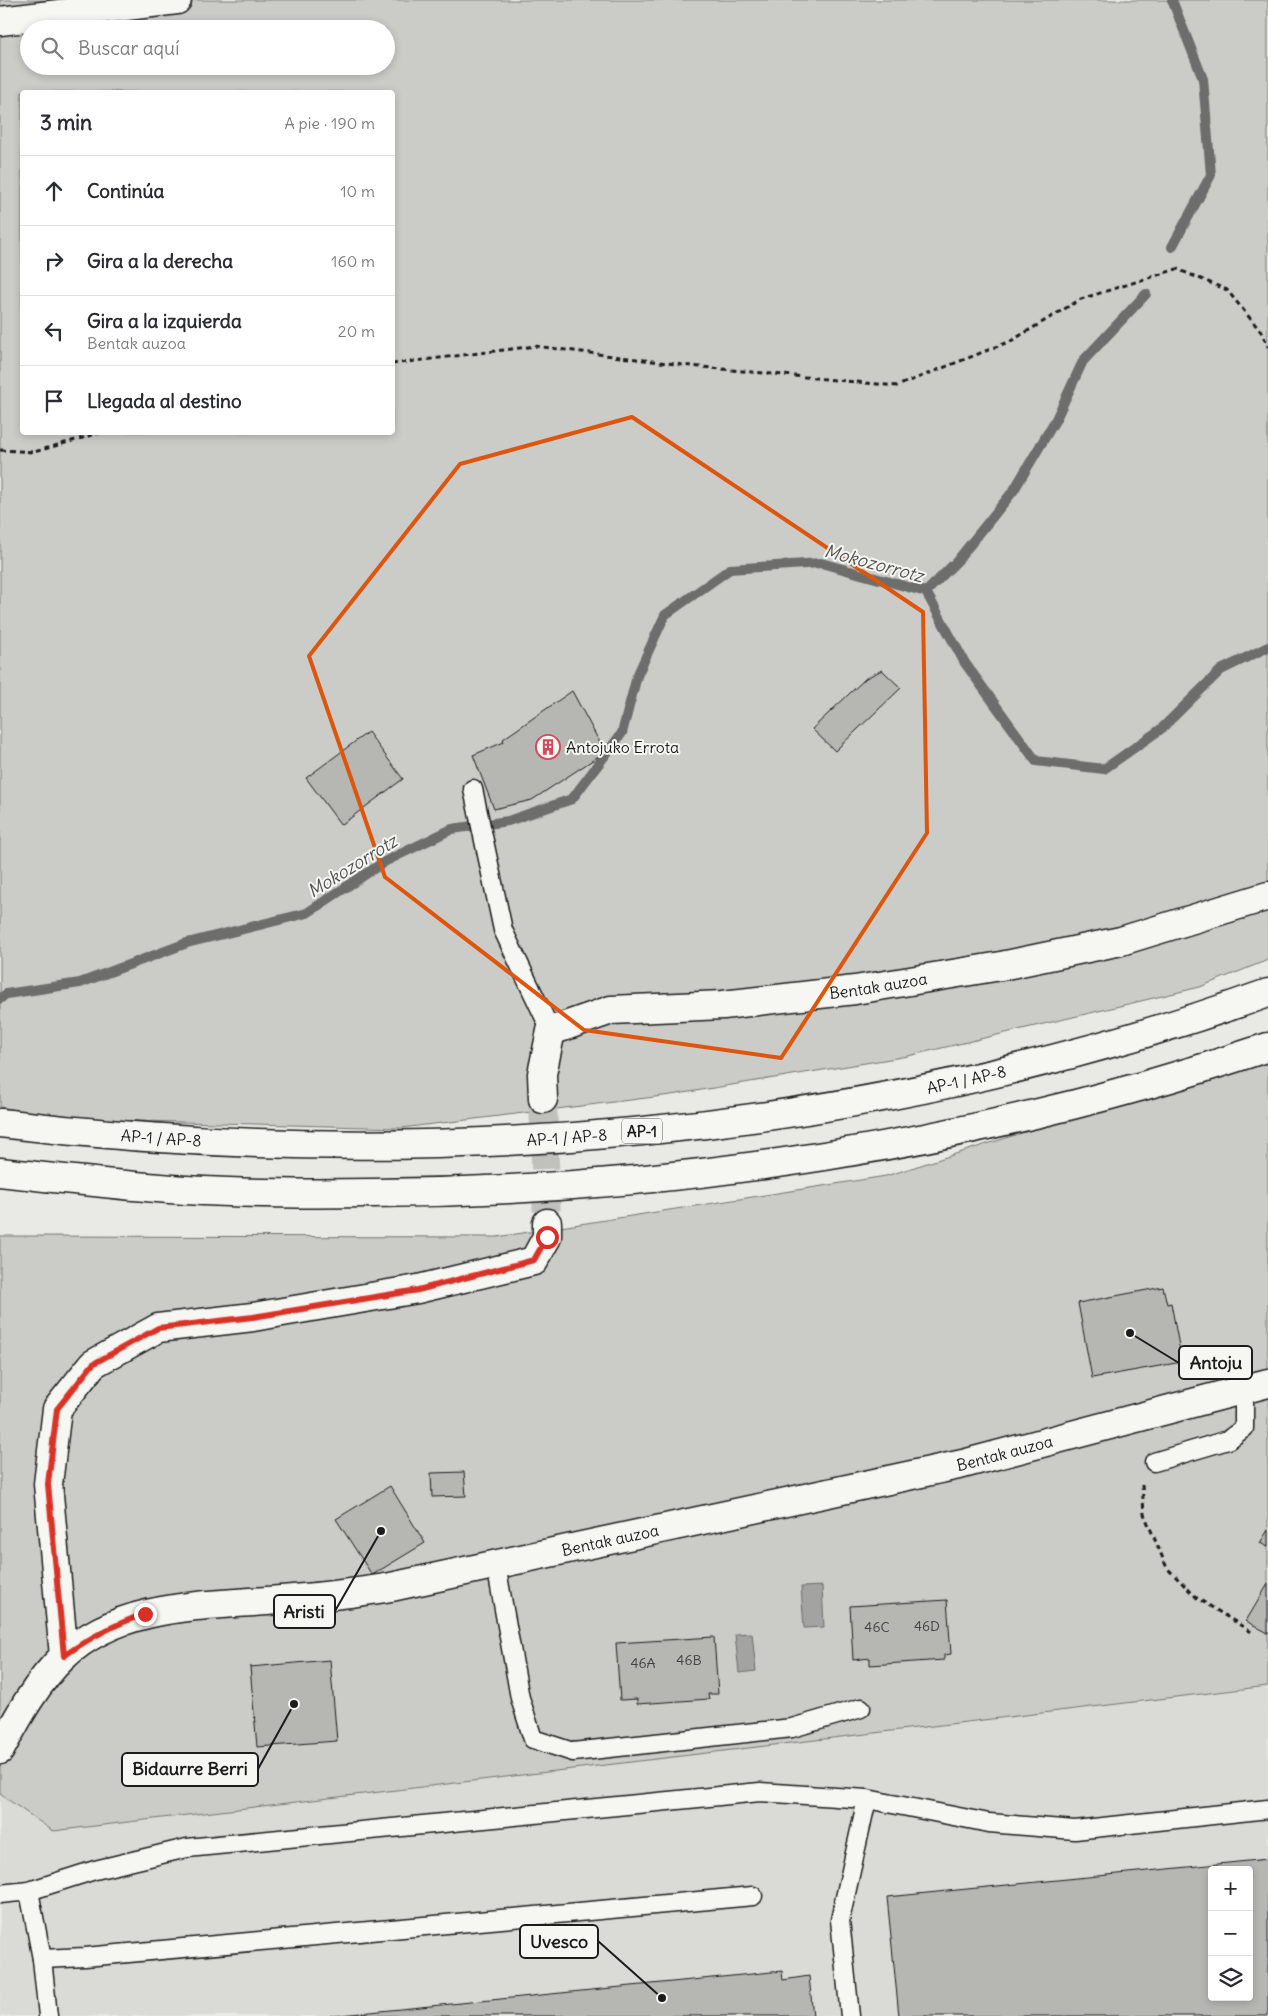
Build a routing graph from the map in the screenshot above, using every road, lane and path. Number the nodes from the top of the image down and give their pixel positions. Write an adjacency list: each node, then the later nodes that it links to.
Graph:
1 (177, 0): 2 (main road)
2 (0, 21)
3 (1268, 348): 4 (path)
4 (395, 364)
5 (93, 435): 6 (path)
6 (0, 450)
7 (473, 789): 10 (lane)
8 (1268, 896): 10 (main road, Bentak auzoa)
9 (1268, 994): 13 (main road, AP-1 / AP-8 / AP-1)
10 (551, 1032): 12 (main road)
11 (1268, 1047): 14 (main road)
12 (542, 1100)
13 (0, 1123)
14 (0, 1172)
15 (546, 1223): 20 (main road)
16 (1256, 1386): 17 (lane); 18 (main road, Bentak auzoa)
17 (1154, 1462): 19 (path)
18 (496, 1565): 20 (main road, Bentak auzoa); 21 (lane)
19 (1253, 1634)
20 (64, 1656): 22 (main road, Bentak auzoa)
21 (861, 1708)
22 (0, 1750)
23 (867, 1799): 24 (lane); 25 (lane); 30 (lane)
24 (1268, 1809)
25 (29, 1891): 26 (lane); 28 (lane)
26 (0, 1894)
27 (753, 1896): 28 (lane)
28 (42, 1958): 29 (lane)
29 (48, 2016)
30 (850, 2016)

